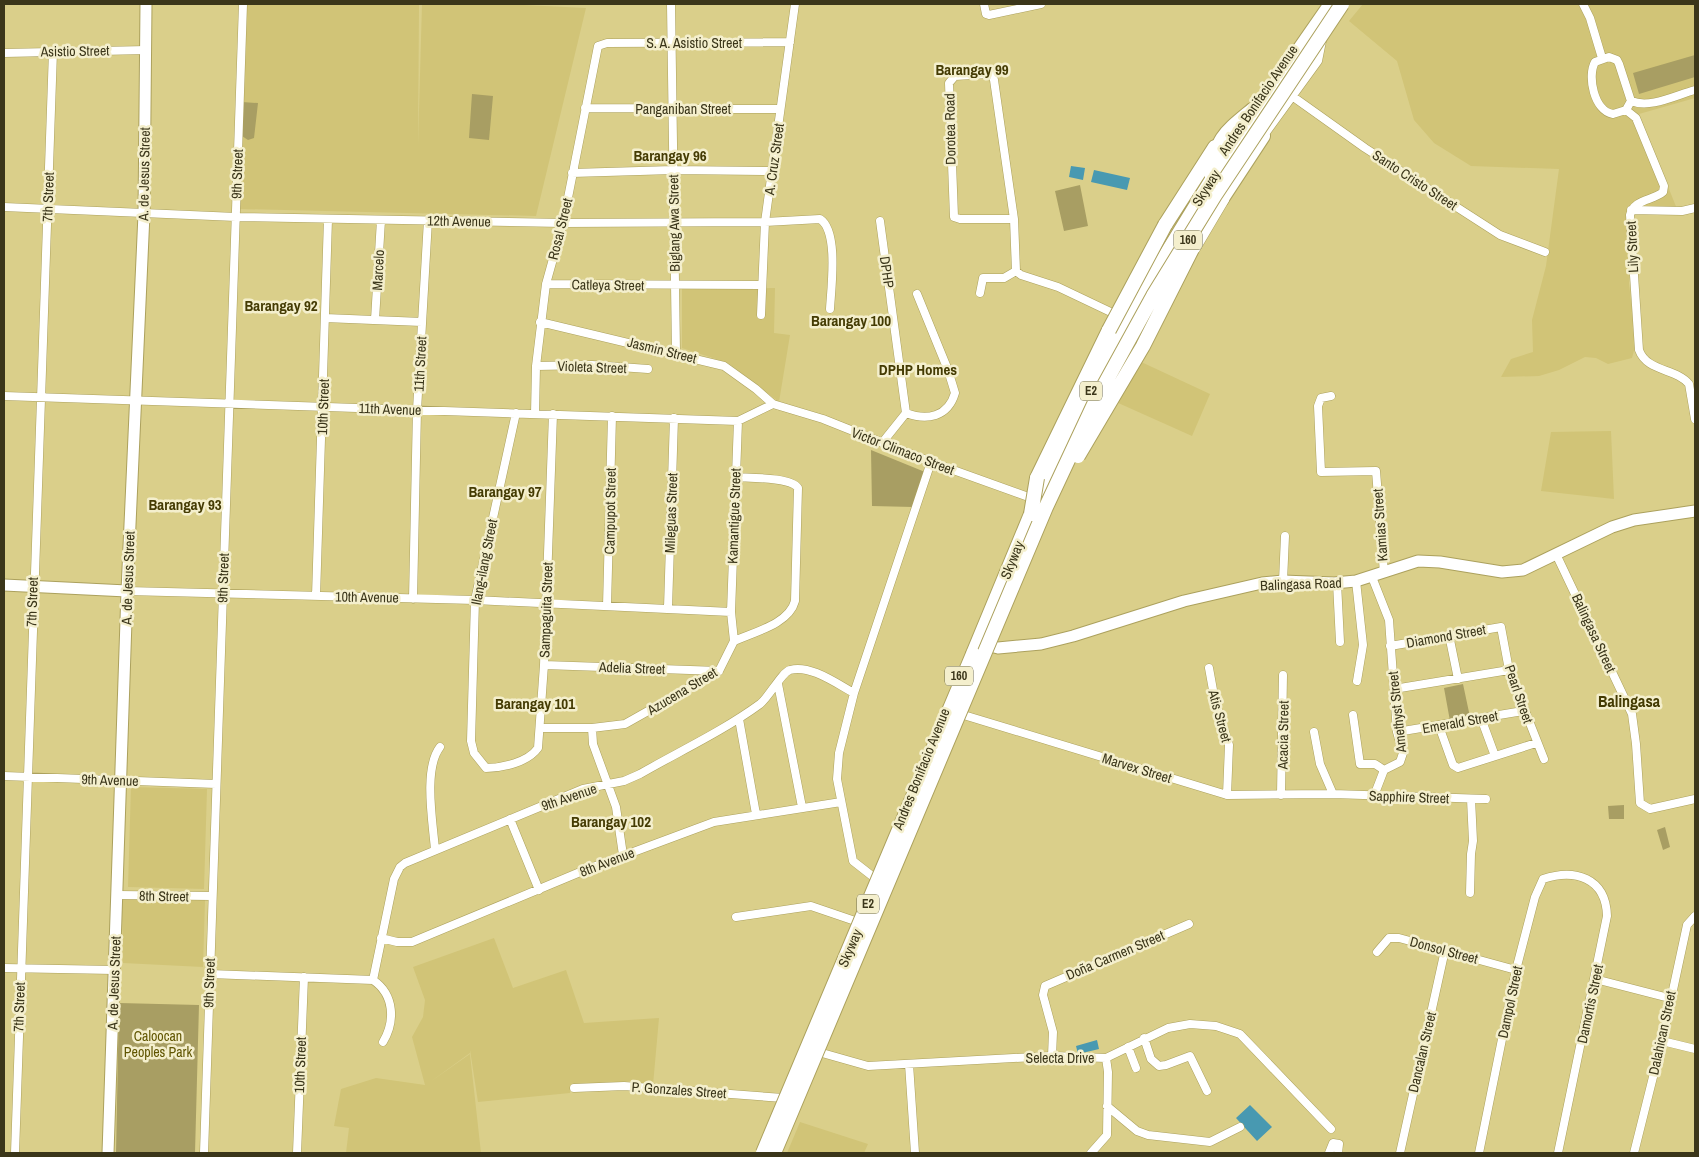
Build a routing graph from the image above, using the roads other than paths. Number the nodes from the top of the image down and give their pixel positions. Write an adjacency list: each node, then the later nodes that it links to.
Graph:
1 (146, 4): 16 (main road, A. de Jesus Street)
2 (243, 4): 39 (street, 9th Street)
3 (671, 4): 14 (street, Biglang Awa Street)
4 (795, 4): 13 (street, A. Cruz Street)
5 (984, 4): 6 (street)
6 (1041, 4)
7 (1324, 4): 26 (main road, Andres Bonifacio Avenue / 160)
8 (1331, 4): 88 (highway, Skyway / E2, bridge)
9 (1342, 4): 86 (highway, Skyway / E2, bridge)
10 (1347, 4): 12 (main road, Andres Bonifacio Avenue / 160)
11 (1583, 4): 19 (street)
12 (1324, 34): 21 (street, Andres Bonifacio Avenue); 82 (main road, Andres Bonifacio Avenue / 160)
13 (790, 42): 14 (street, S. A. Asistio Street); 25 (street, A. Cruz Street)
14 (672, 43): 15 (street, S. A. Asistio Street); 24 (street, Biglang Awa Street)
15 (598, 46): 23 (street, Rosal Street)
16 (147, 50): 17 (street, Asistio Street); 38 (main road, A. de Jesus Street)
17 (53, 51): 18 (street, Asistio Street); 35 (street, 7th Street)
18 (4, 53)
19 (1602, 58): 22 (street); 27 (street)
20 (1695, 90): 22 (street)
21 (1292, 96): 28 (street, Andres Bonifacio Avenue); 48 (street, Santo Cristo Street)
22 (1630, 101): 27 (street)
23 (585, 108): 24 (street, Panganiban Street); 32 (street, Rosal Street)
24 (672, 109): 25 (street, Panganiban Street); 30 (street, Biglang Awa Street)
25 (780, 109): 31 (street, A. Cruz Street)
26 (1252, 109): 29 (main road); 33 (main road, Andres Bonifacio Avenue / 160)
27 (1626, 110): 37 (street, Lily Street)
28 (1263, 136): 82 (street, Andres Bonifacio Avenue); 86 (highway, bridge)
29 (1215, 147): 33 (main road); 88 (highway, bridge)
30 (674, 170): 31 (street); 32 (street); 47 (street, Biglang Awa Street)
31 (772, 171): 45 (street, A. Cruz Street)
32 (572, 174): 46 (street, Rosal Street)
33 (1210, 174): 59 (main road, Andres Bonifacio Avenue / 160)
34 (4, 207): 35 (street, 12th Avenue)
35 (47, 208): 38 (street, 12th Avenue); 67 (street, 7th Street)
36 (1695, 208): 37 (street)
37 (1632, 210): 79 (street, Lily Street)
38 (144, 214): 39 (street, 12th Avenue); 68 (main road, A. de Jesus Street)
39 (236, 217): 40 (street, 12th Avenue); 70 (street, 9th Street)
40 (328, 219): 42 (street, 12th Avenue); 57 (street, 10th Street)
41 (1014, 219): 41 (street, Dorotea Road); 49 (street, Dorotea Road)
42 (381, 220): 43 (street, 12th Avenue); 58 (street, Marcelo)
43 (428, 220): 46 (street, 12th Avenue); 60 (street, 11th Street)
44 (880, 221): 74 (street, DPHP)
45 (765, 222): 47 (street, 12th Avenue); 51 (street, A. Cruz Street); 55 (street, 12th Avenue)
46 (563, 223): 47 (street, 12th Avenue); 50 (street, Rosal Street)
47 (674, 223): 52 (street, Biglang Awa Street)
48 (1545, 252)
49 (1016, 270): 54 (street); 59 (street)
50 (546, 284): 52 (street, Catleya Street); 61 (street, Rosal Street)
51 (761, 285): 52 (street, Catleya Street); 56 (street, A. Cruz Street)
52 (675, 286): 62 (street, Biglang Awa Street)
53 (917, 294): 74 (street)
54 (980, 294)
55 (830, 309)
56 (761, 315)
57 (325, 318): 58 (street); 71 (street, 10th Street)
58 (375, 320): 60 (street)
59 (1126, 320): 85 (main road, Andres Bonifacio Avenue / 160)
60 (422, 322): 72 (street, 11th Street)
61 (540, 322): 62 (street, Jasmin Street); 63 (street, Rosal Street)
62 (676, 353): 69 (street, Jasmin Street)
63 (536, 366): 64 (street, Violeta Street); 75 (street, Rosal Street)
64 (648, 370)
65 (4, 396): 67 (street, 11th Avenue)
66 (1331, 396): 91 (street, Kamias Street)
67 (40, 397): 68 (street, 11th Avenue); 97 (street, 7th Street)
68 (135, 402): 70 (street, 11th Avenue); 98 (main road, A. de Jesus Street)
69 (773, 404): 80 (street, 11th Avenue); 81 (street, Victor Climaco Street)
70 (228, 405): 71 (street, 11th Avenue); 99 (street, 9th Street)
71 (323, 407): 72 (street, 11th Avenue); 100 (street, 10th Street)
72 (417, 410): 73 (street, 11th Avenue); 101 (street, 11th Street)
73 (516, 413): 75 (street, 11th Avenue); 102 (street, Ilang-ilang Street)
74 (906, 413): 81 (street)
75 (535, 414): 76 (street, 11th Avenue)
76 (553, 414): 77 (street, 11th Avenue); 103 (street, Sampaguita Street)
77 (612, 416): 78 (street, 11th Avenue); 104 (street, Campupot Street)
78 (674, 418): 80 (street, 11th Avenue); 105 (street, Mileguas Street)
79 (1695, 419)
80 (738, 421): 84 (street, Kamantigue Street)
81 (882, 444): 83 (street, Victor Climaco Street)
82 (1070, 458): 111 (main road, Andres Bonifacio Avenue / 160)
83 (931, 462): 85 (street, Victor Climaco Street); 122 (street)
84 (736, 477): 106 (street, Kamantigue Street); 109 (street)
85 (1034, 499): 123 (main road, Andres Bonifacio Avenue / 160)
86 (1046, 507): 202 (highway, Skyway / E2, bridge)
87 (1695, 511): 90 (main road, Balingasa Road)
88 (1031, 514): 201 (highway, Skyway / E2, bridge)
89 (1285, 536): 93 (street)
90 (1556, 554): 91 (main road, Balingasa Road); 151 (street, Balingasa Street)
91 (1384, 573): 92 (main road, Balingasa Road)
92 (1372, 577): 94 (main road, Balingasa Road); 112 (street, Amethyst Street)
93 (1283, 581): 95 (main road, Balingasa Road); 111 (main road, Balingasa Road)
94 (1356, 581): 95 (main road, Balingasa Road); 119 (street)
95 (1337, 583): 110 (street)
96 (4, 585): 97 (main road, 10th Avenue)
97 (33, 586): 98 (main road, 10th Avenue); 141 (street, 7th Street)
98 (127, 591): 99 (street, 10th Avenue); 142 (main road, A. de Jesus Street)
99 (222, 595): 100 (street, 10th Avenue); 143 (street, 9th Street)
100 (316, 596): 101 (street, 10th Avenue)
101 (414, 598): 102 (street, 10th Avenue)
102 (475, 600): 103 (street, 10th Avenue); 138 (street, Ilang-ilang Street)
103 (546, 604): 104 (street, 10th Avenue); 113 (street, Sampaguita Street)
104 (607, 606): 105 (street, 10th Avenue)
105 (668, 608): 106 (street, 10th Avenue)
106 (731, 612): 109 (street, Kamantigue Street)
107 (1501, 627): 108 (street, Diamond Street); 115 (street, Pearl Street)
108 (1449, 635): 112 (street, Diamond Street); 118 (street)
109 (734, 640): 116 (street, Azucena Street)
110 (1340, 642)
111 (990, 646): 125 (main road, Andres Bonifacio Avenue / 160)
112 (1390, 646): 121 (street, Amethyst Street)
113 (544, 665): 116 (street, Adelia Street); 130 (street, Sampaguita Street)
114 (1208, 668): 145 (street, Atis Street)
115 (1509, 670): 118 (street); 124 (street, Pearl Street)
116 (719, 671): 131 (street, Azucena Street)
117 (1283, 675): 147 (street, Acacia Street)
118 (1458, 679): 121 (street)
119 (1357, 681)
120 (778, 684): 122 (street, 9th Avenue); 128 (street, 9th Avenue); 153 (street)
121 (1394, 689): 133 (street, Amethyst Street)
122 (854, 693): 152 (street)
123 (946, 709): 125 (street, Marvex Street); 159 (main road, Andres Bonifacio Avenue / 160)
124 (1523, 711): 127 (street, Emerald Street); 134 (street, Pearl Street)
125 (961, 714): 145 (street, Marvex Street); 186 (main road, Andres Bonifacio Avenue / 160)
126 (1353, 715): 139 (street)
127 (1481, 718): 129 (street, Emerald Street); 136 (street)
128 (739, 719): 144 (street, 9th Avenue); 154 (street)
129 (1439, 726): 133 (street, Emerald Street); 136 (street)
130 (540, 728): 131 (street, Azucena Street); 138 (street, Sampaguita Street)
131 (592, 728): 144 (street)
132 (1314, 732): 146 (street)
133 (1398, 732): 139 (street, Amethyst Street)
134 (1536, 743): 136 (street); 137 (street, Pearl Street)
135 (440, 747): 156 (street)
136 (1495, 756)
137 (1544, 759)
138 (486, 768)
139 (1384, 770): 148 (street, Amethyst Street)
140 (4, 776): 141 (street, 9th Avenue)
141 (26, 777): 142 (street, 9th Avenue); 172 (street, 7th Street)
142 (121, 780): 143 (street, 9th Avenue); 162 (main road, A. de Jesus Street)
143 (216, 784): 163 (street, 9th Street)
144 (608, 784): 155 (street, 9th Avenue); 157 (street)
145 (1227, 794): 147 (street, Marvex Street)
146 (1333, 794): 147 (street, Marvex Street); 148 (street, Sapphire Street)
147 (1281, 795)
148 (1374, 796): 149 (street, Sapphire Street)
149 (1471, 799): 150 (street, Sapphire Street); 161 (street)
150 (1486, 799)
151 (1695, 799)
152 (841, 802): 153 (street, 8th Avenue); 159 (street)
153 (802, 807): 154 (street, 8th Avenue)
154 (756, 814): 157 (street, 8th Avenue)
155 (510, 819): 156 (street, 9th Avenue); 160 (street)
156 (435, 850): 168 (street, 9th Avenue)
157 (623, 855): 160 (street, 8th Avenue)
158 (1570, 875): 174 (street, Dampol Street); 177 (street, Damortis Street)
159 (876, 879): 166 (main road, Andres Bonifacio Avenue / 160)
160 (539, 890): 168 (street, 8th Avenue)
161 (1470, 894)
162 (117, 895): 163 (street, 8th Street); 173 (main road, A. de Jesus Street)
163 (212, 896): 175 (street, 9th Street)
164 (1695, 916): 179 (street, Dalahican Street)
165 (736, 917): 166 (street)
166 (858, 922): 183 (main road, Andres Bonifacio Avenue / 160)
167 (1189, 924): 187 (street, Doña Carmen Street)
168 (381, 938): 178 (street, 9th Avenue)
169 (1445, 950): 170 (street, Donsol Street); 174 (street, Donsol Street); 208 (street, Dancalan Street)
170 (1376, 952)
171 (4, 968): 172 (street)
172 (20, 968): 173 (street); 197 (street, 7th Street)
173 (114, 970): 198 (main road, A. de Jesus Street)
174 (1516, 970): 209 (street, Dampol Street)
175 (210, 974): 176 (street); 199 (street, 9th Street)
176 (304, 977): 178 (street); 200 (street, 10th Street)
177 (1595, 979): 179 (street); 210 (street, Damortis Street)
178 (373, 980): 182 (street)
179 (1670, 998): 181 (street, Dalahican Street)
180 (1144, 1038): 184 (street, Selecta Drive); 192 (street); 196 (street, Selecta Drive)
181 (1662, 1041): 185 (street); 211 (street, Dalahican Street)
182 (383, 1042)
183 (803, 1047): 186 (street, Selecta Drive); 193 (main road, Andres Bonifacio Avenue / 160)
184 (1128, 1047): 188 (street, Selecta Drive); 190 (street)
185 (1695, 1049)
186 (821, 1053): 189 (street, Selecta Drive); 203 (main road, Andres Bonifacio Avenue / 160)
187 (1052, 1056): 188 (street, Selecta Drive); 189 (street, Selecta Drive)
188 (1106, 1058): 194 (street)
189 (909, 1064): 204 (street)
190 (1136, 1068)
191 (574, 1088): 193 (street, P. Gonzales Street)
192 (1207, 1091)
193 (783, 1098): 201 (main road, Andres Bonifacio Avenue / 160)
194 (1107, 1106): 195 (street); 205 (street)
195 (1240, 1127)
196 (1331, 1129)
197 (15, 1153)
198 (108, 1153)
199 (204, 1153)
200 (297, 1153)
201 (762, 1153)
202 (774, 1153)
203 (778, 1153)
204 (915, 1153)
205 (1091, 1153)
206 (1329, 1153): 207 (street)
207 (1338, 1153)
208 (1400, 1153)
209 (1479, 1153)
210 (1558, 1153)
211 (1634, 1153)

